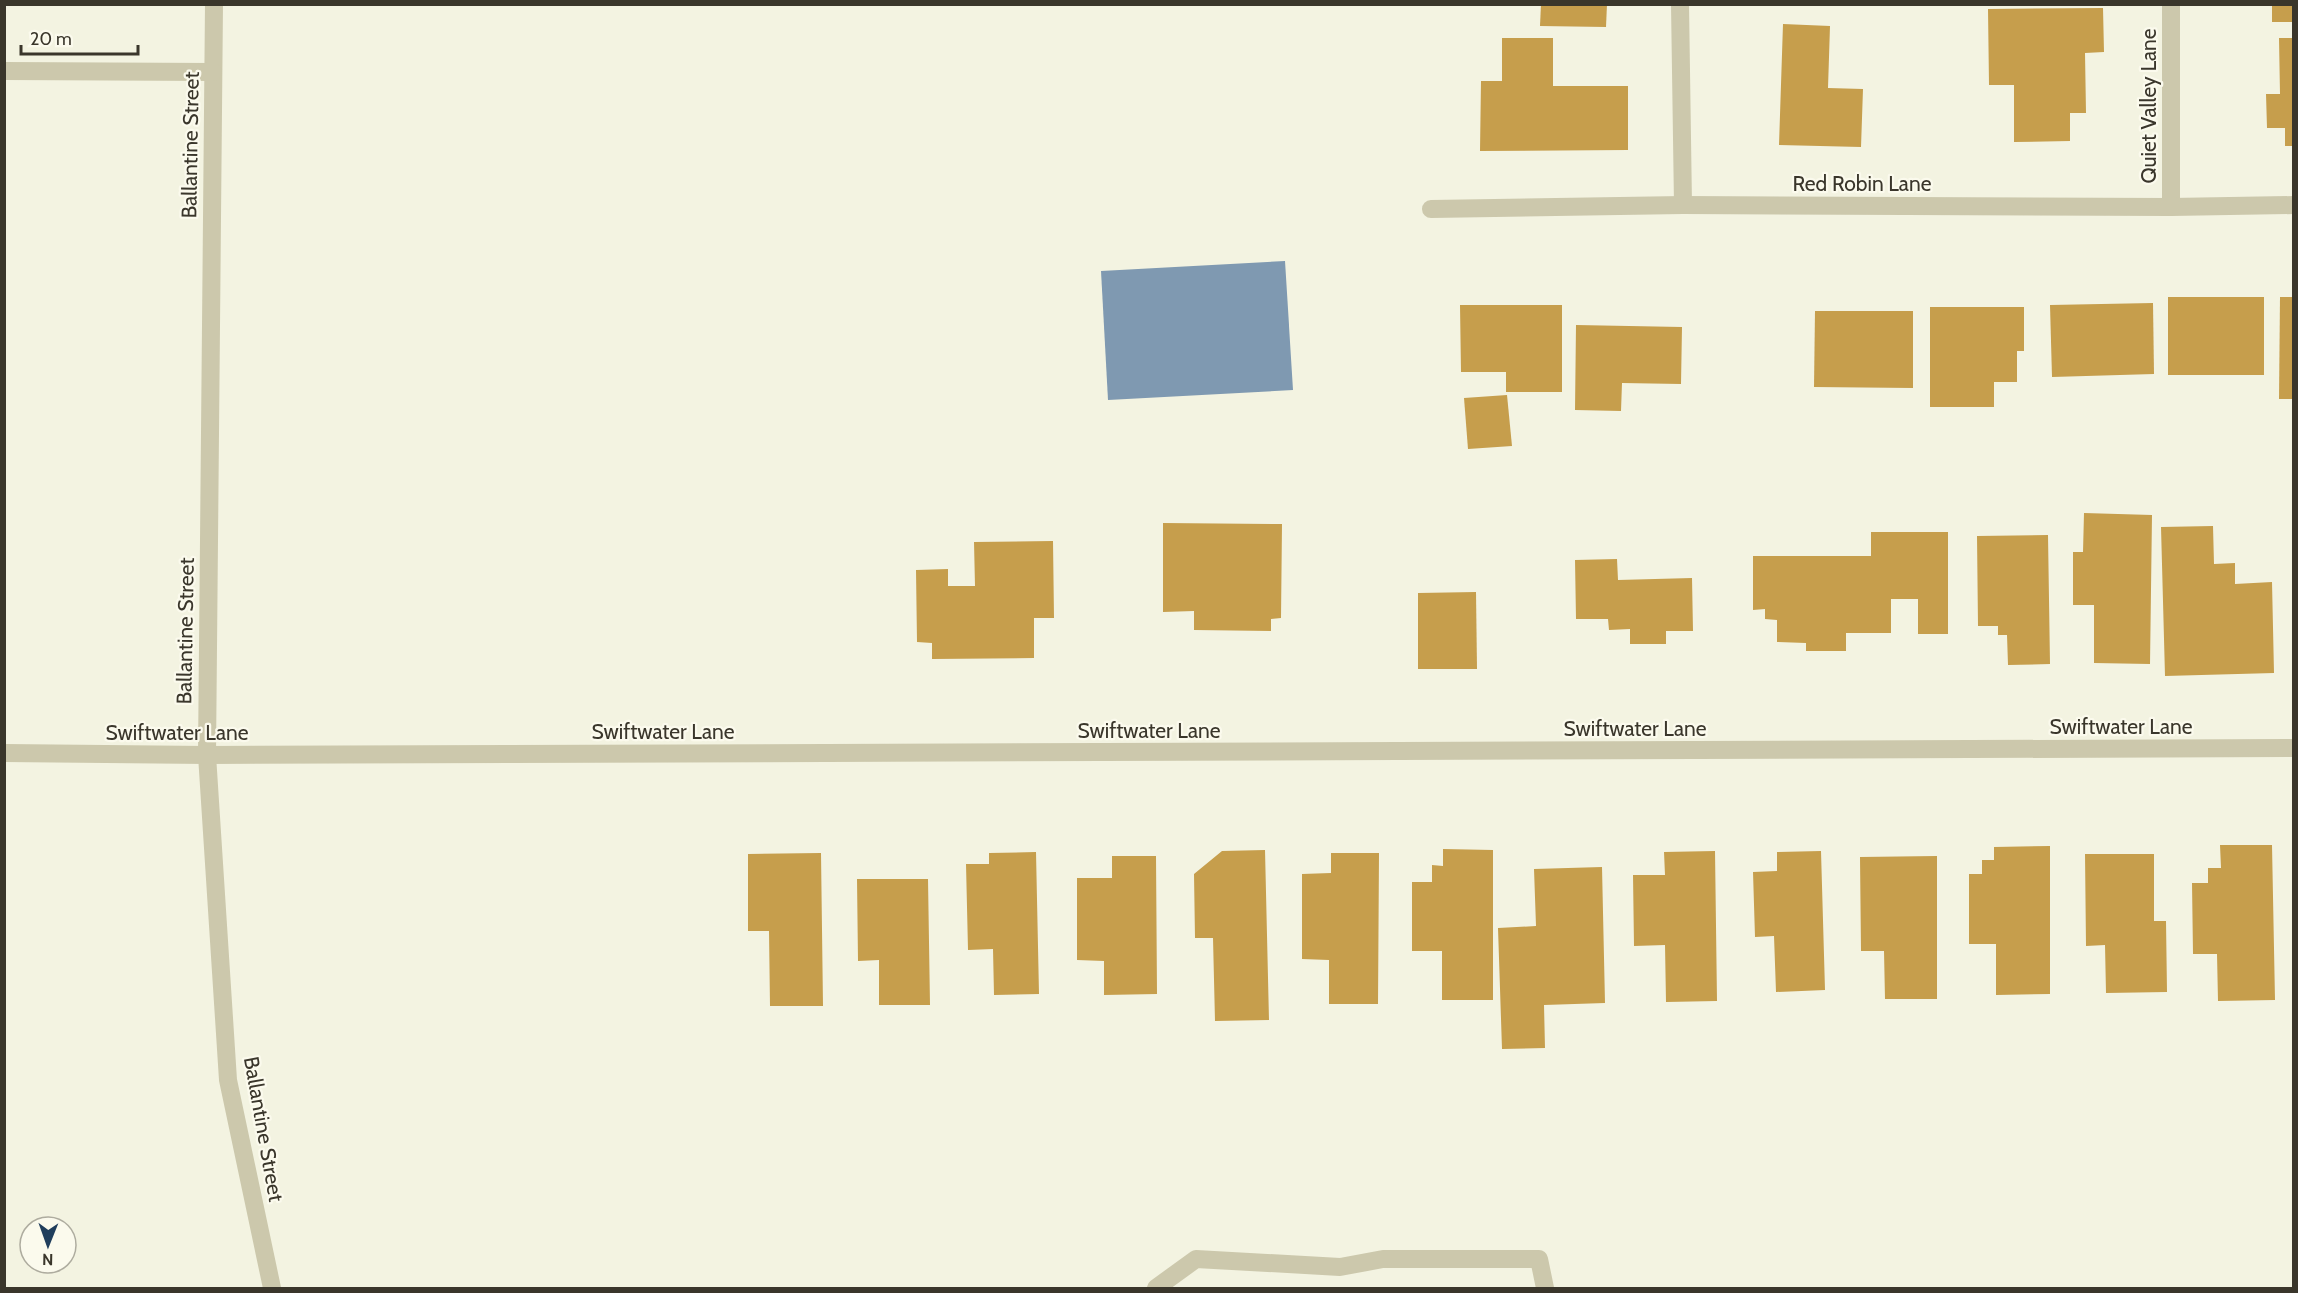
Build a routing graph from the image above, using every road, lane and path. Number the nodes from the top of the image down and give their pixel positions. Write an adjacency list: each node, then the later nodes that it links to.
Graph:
1 (214, 4): 5 (street, Ballantine Street)
2 (1680, 4): 6 (street)
3 (2171, 4): 8 (street, Quiet Valley Lane)
4 (4, 71): 5 (street)
5 (213, 72): 12 (street, Ballantine Street)
6 (1683, 205): 8 (street, Red Robin Lane); 9 (street, Red Robin Lane)
7 (2294, 205): 8 (street, Red Robin Lane)
8 (2171, 207)
9 (1431, 209)
10 (2294, 748): 12 (street, Swiftwater Lane)
11 (4, 753): 12 (street, Swiftwater Lane)
12 (207, 755): 13 (street, Ballantine Street)
13 (272, 1288)
14 (1156, 1288): 15 (street)
15 (1545, 1288)

